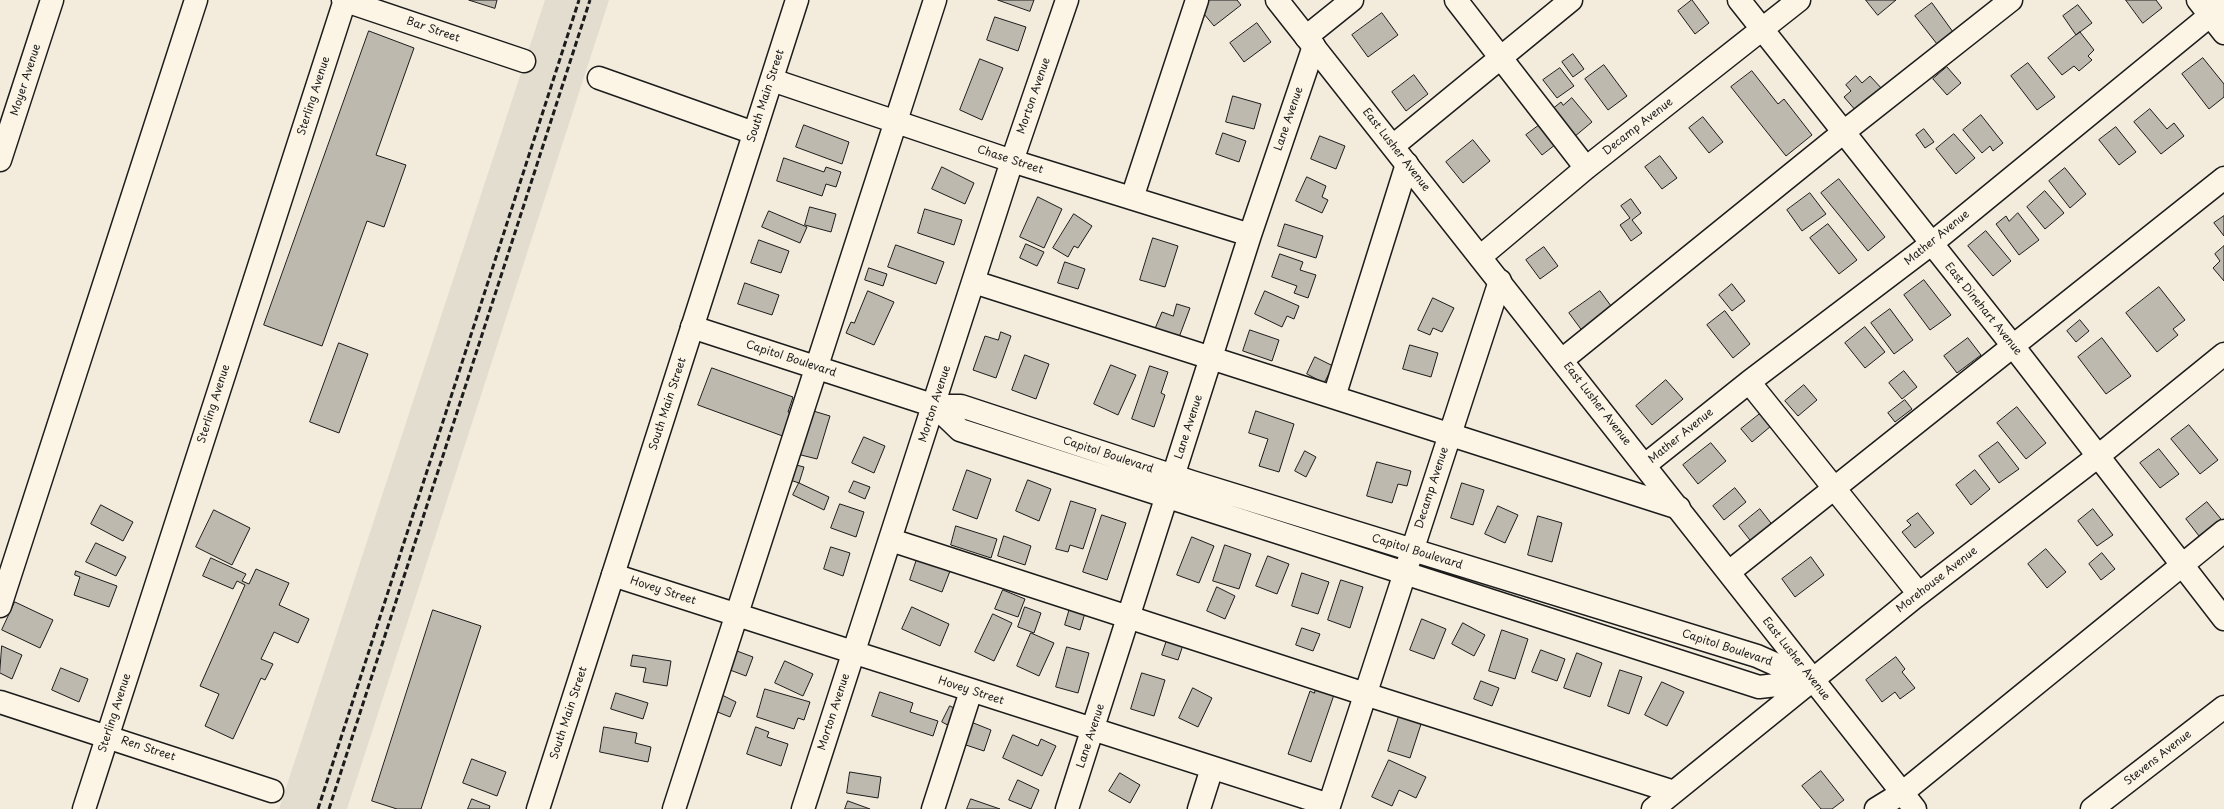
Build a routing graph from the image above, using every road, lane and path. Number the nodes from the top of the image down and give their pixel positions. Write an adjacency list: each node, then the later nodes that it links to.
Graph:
1 (52, 0): 27 (street, Moyer Avenue)
2 (196, 0): 61 (street)
3 (344, 0): 20 (street, Bar Street); 72 (street, Sterling Avenue)
4 (797, 0): 22 (street, South Main Street)
5 (935, 0): 23 (street)
6 (1067, 0): 28 (street, Morton Avenue)
7 (1197, 0): 32 (street)
8 (1277, 0): 18 (street, East Lusher Avenue)
9 (1352, 0): 18 (street)
10 (1456, 0): 19 (street)
11 (1571, 0): 19 (street)
12 (1739, 0): 16 (street, East Dinehart Avenue)
13 (1799, 0): 16 (street, Decamp Avenue)
14 (2011, 0): 24 (street)
15 (2211, 6): 17 (street); 34 (street, Mather Avenue)
16 (1762, 30): 24 (street, East Dinehart Avenue); 30 (street, Decamp Avenue)
17 (2224, 33)
18 (1310, 42): 26 (street, East Lusher Avenue); 33 (street, Lane Avenue)
19 (1500, 57): 26 (street); 30 (street)
20 (524, 61)
21 (599, 78): 25 (street)
22 (772, 80): 23 (street, Chase Street); 25 (street, South Main Street)
23 (896, 122): 28 (street, Chase Street); 43 (street)
24 (1845, 131): 34 (street, East Dinehart Avenue); 42 (street)
25 (754, 134): 38 (street, South Main Street)
26 (1393, 146): 29 (street, East Lusher Avenue)
27 (0, 160)
28 (1012, 161): 32 (street, Chase Street); 36 (street, Morton Avenue)
29 (1407, 164): 35 (street, East Lusher Avenue); 45 (street)
30 (1586, 168): 35 (street, Decamp Avenue)
31 (2224, 178): 39 (street)
32 (1132, 198): 33 (street, Chase Street)
33 (1250, 235): 41 (street, Lane Avenue)
34 (1931, 244): 39 (street, East Dinehart Avenue); 44 (street, Mather Avenue)
35 (1480, 257): 37 (street, East Lusher Avenue)
36 (974, 282): 41 (street); 46 (street, Morton Avenue)
37 (1500, 282): 42 (street, East Lusher Avenue); 47 (street, Decamp Avenue)
38 (692, 327): 43 (street, Capitol Boulevard); 59 (street, South Main Street)
39 (2013, 346): 48 (street, East Dinehart Avenue); 51 (street)
40 (2224, 354): 48 (street, Morehouse Avenue)
41 (1210, 358): 45 (street); 50 (street, Lane Avenue)
42 (1562, 360): 49 (street, East Lusher Avenue)
43 (817, 367): 46 (street, Capitol Boulevard); 62 (street)
44 (1749, 382): 49 (street, Mather Avenue); 51 (street)
45 (1334, 397): 47 (street)
46 (935, 406): 50 (street, Capitol Boulevard); 54 (street, Morton Avenue)
47 (1450, 435): 52 (street); 55 (street, Decamp Avenue)
48 (2097, 456): 56 (street, East Dinehart Avenue); 60 (street, Morehouse Avenue)
49 (1645, 465): 52 (street, East Lusher Avenue)
50 (1170, 486): 55 (street, Capitol Boulevard); 58 (street, Capitol Boulevard); 63 (street, Lane Avenue)
51 (1835, 487): 57 (street); 60 (street)
52 (1679, 508): 57 (street, East Lusher Avenue)
53 (2224, 531): 56 (street)
54 (891, 540): 63 (street); 65 (street, Morton Avenue)
55 (1412, 551): 58 (street, Decamp Avenue); 66 (street, Capitol Boulevard)
56 (2181, 565): 64 (street, East Dinehart Avenue); 76 (street)
57 (1729, 572): 66 (street, East Lusher Avenue)
58 (1405, 574): 66 (street, Capitol Boulevard); 68 (street, Decamp Avenue)
59 (613, 575): 62 (street, Hovey Street); 79 (street, South Main Street)
60 (1919, 594): 66 (street, Morehouse Avenue)
61 (0, 606)
62 (737, 615): 65 (street, Hovey Street); 80 (street)
63 (1128, 617): 68 (street); 71 (street, Lane Avenue)
64 (2224, 618)
65 (854, 653): 67 (street, Hovey Street); 81 (street, Morton Avenue)
66 (1813, 680): 75 (street, Morehouse Avenue); 76 (street, East Lusher Avenue)
67 (971, 691): 71 (street, Hovey Street); 82 (street)
68 (1365, 694): 75 (street); 77 (street, Decamp Avenue)
69 (0, 702): 72 (street, Ren Street)
70 (2224, 707): 87 (street, Stevens Avenue)
71 (1093, 730): 73 (street, Hovey Street); 83 (street, Lane Avenue)
72 (107, 736): 74 (street, Ren Street); 78 (street, Sterling Avenue)
73 (1212, 768): 77 (street, Hovey Street); 84 (street)
74 (272, 791)
75 (1674, 792): 85 (street, Morehouse Avenue)
76 (1909, 801): 86 (street)
77 (1329, 807)
78 (84, 809)
79 (538, 809)
80 (674, 809)
81 (803, 809)
82 (933, 809)
83 (1067, 809)
84 (1199, 809)
85 (1653, 809)
86 (1876, 809)
87 (2092, 809)

